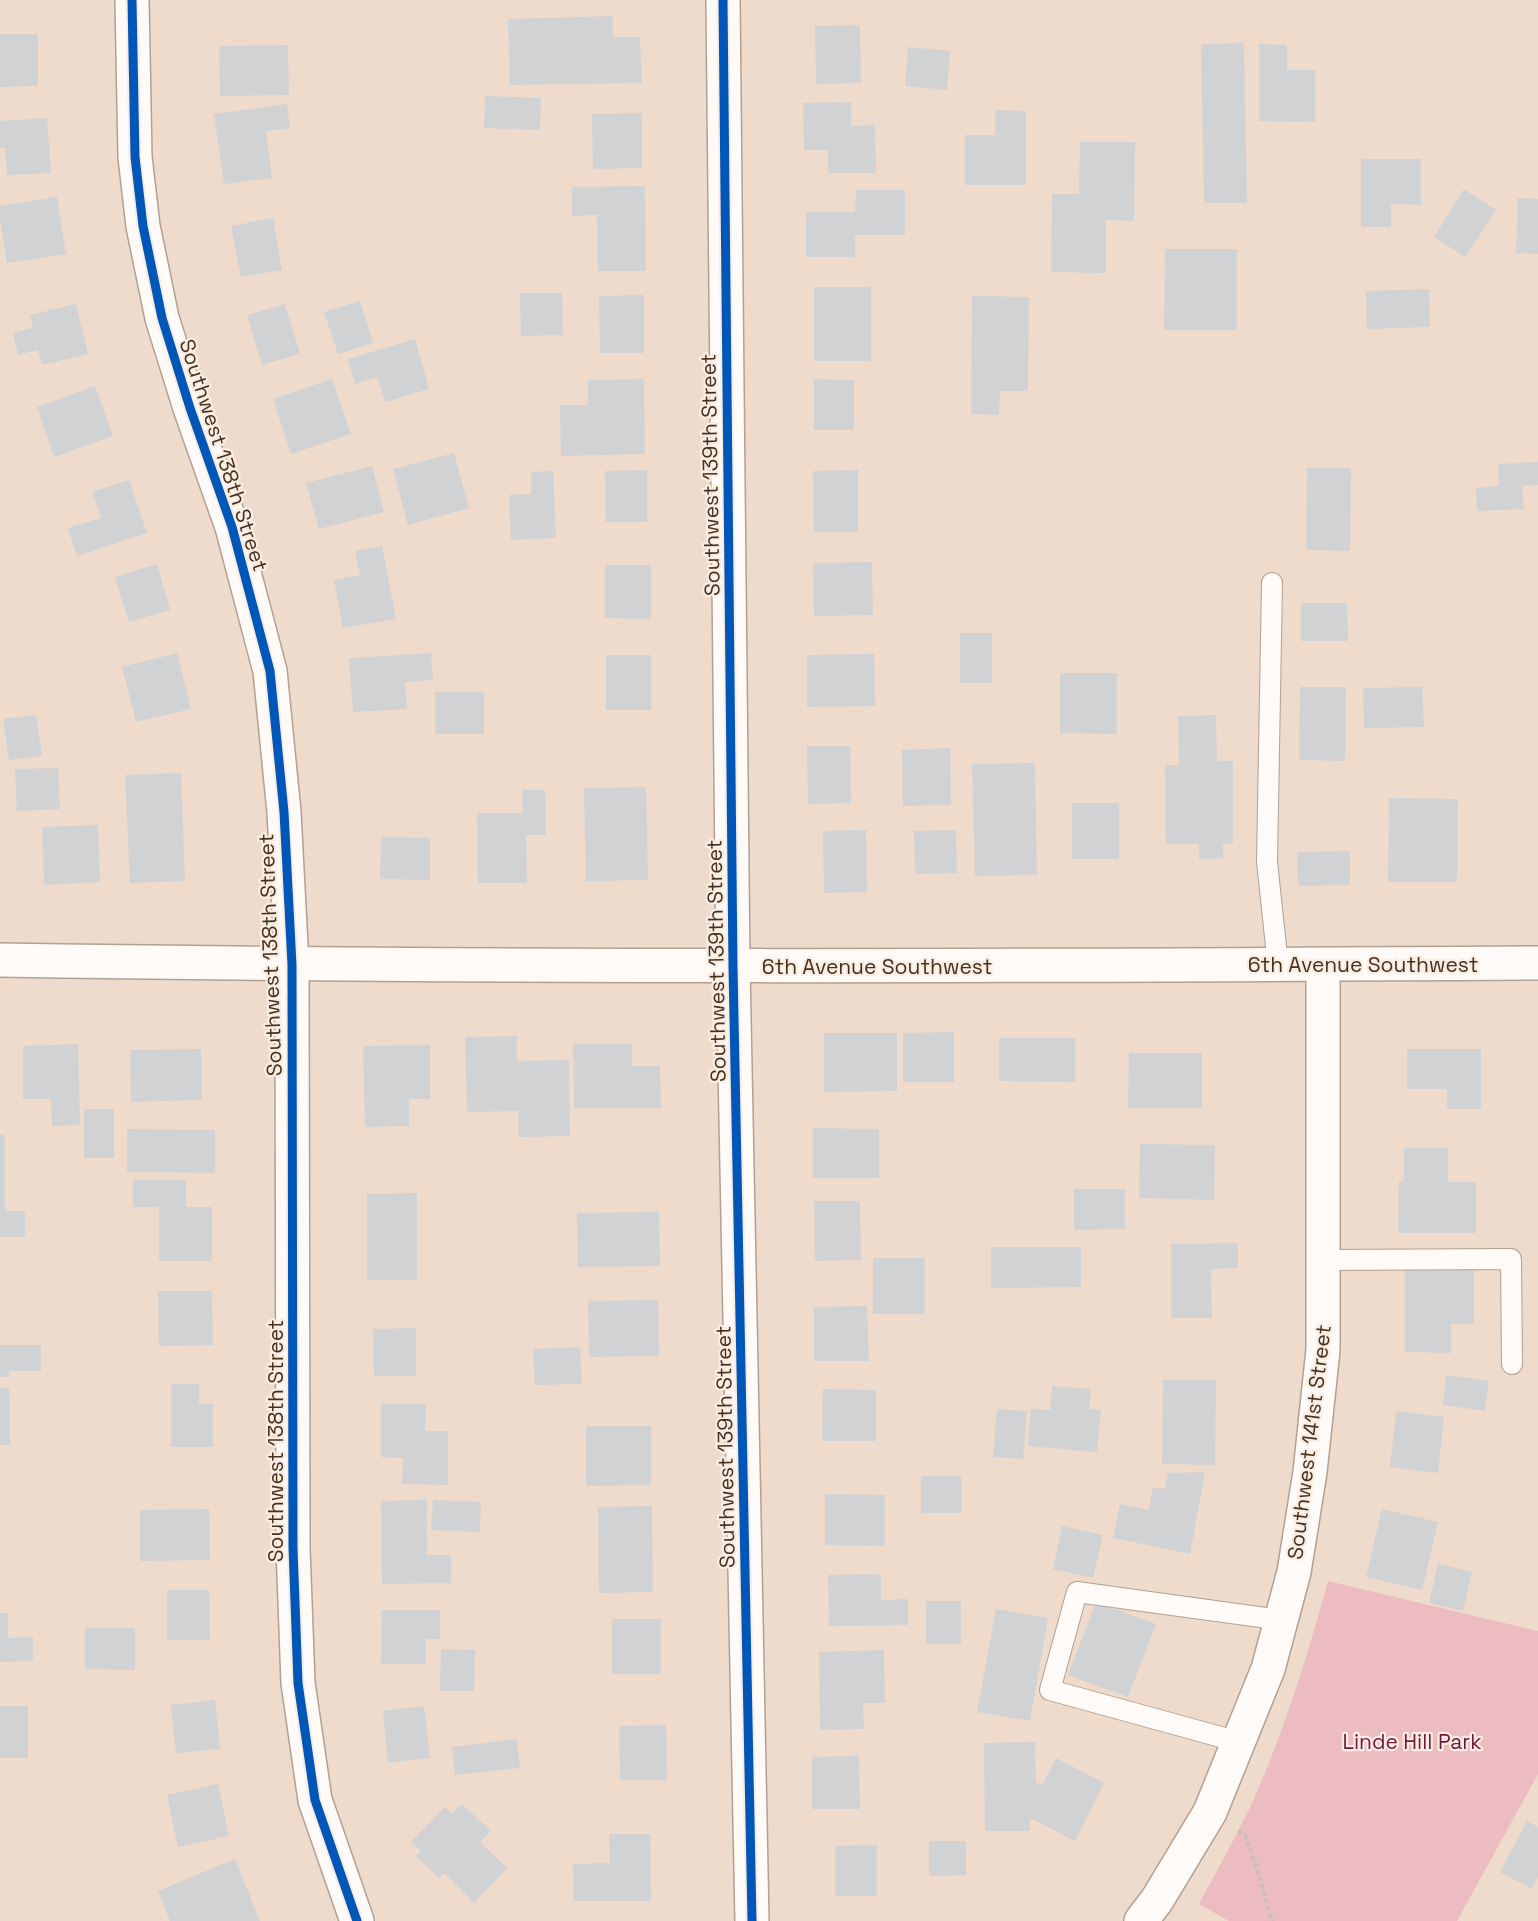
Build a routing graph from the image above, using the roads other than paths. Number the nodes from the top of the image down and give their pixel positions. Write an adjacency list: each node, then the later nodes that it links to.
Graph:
1 (132, 0): 6 (street, Southwest 138th Street)
2 (723, 0): 9 (street, Southwest 139th Street)
3 (1272, 583): 8 (lane)
4 (0, 960): 6 (street, 6th Avenue Southwest)
5 (1538, 963): 7 (street, 6th Avenue Southwest)
6 (292, 964): 9 (street, 6th Avenue Southwest); 14 (street, Southwest 138th Street)
7 (1323, 964): 8 (street, 6th Avenue Southwest); 10 (street, Southwest 141st Street)
8 (1278, 965): 9 (street, 6th Avenue Southwest)
9 (733, 967): 15 (street, Southwest 139th Street)
10 (1324, 1260): 11 (lane); 12 (street, Southwest 141st Street)
11 (1512, 1364)
12 (1281, 1620): 13 (street, Southwest 141st Street); 13 (lane)
13 (1239, 1742): 16 (street, Southwest 141st Street)
14 (357, 1921)
15 (752, 1921)
16 (1141, 1921)

